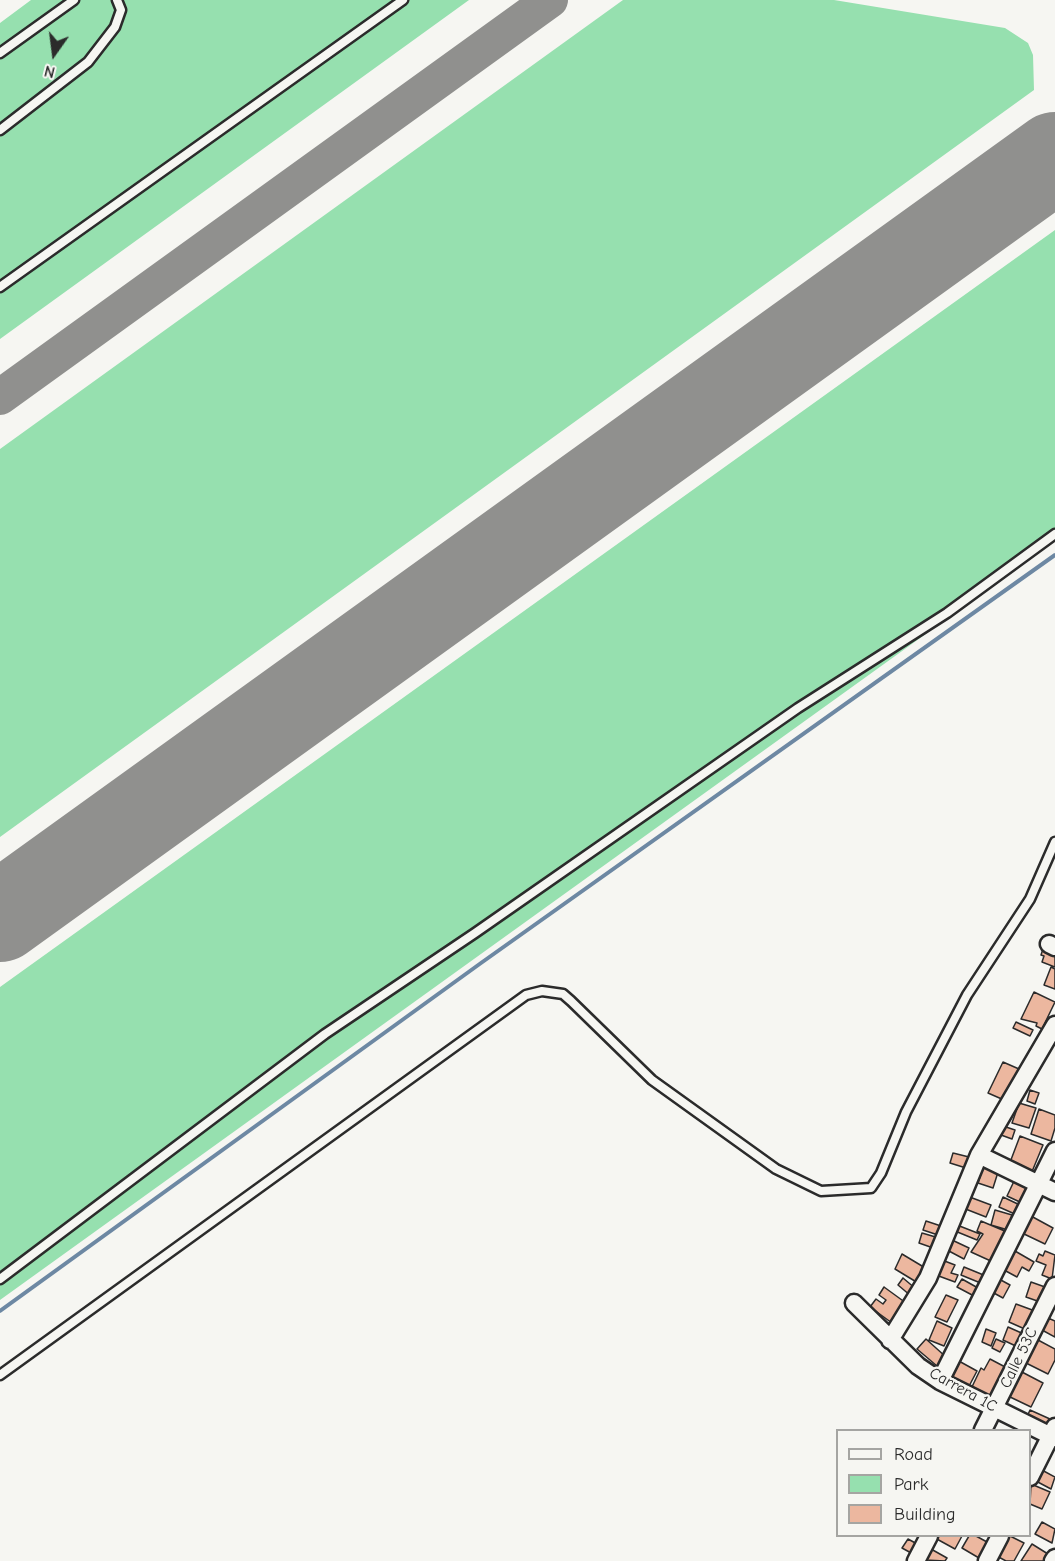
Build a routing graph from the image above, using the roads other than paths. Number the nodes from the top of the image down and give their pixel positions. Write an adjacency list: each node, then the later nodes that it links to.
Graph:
1 (74, 0): 4 (lane)
2 (117, 0): 5 (lane)
3 (403, 0): 6 (lane)
4 (0, 53)
5 (0, 130)
6 (0, 287)
7 (1055, 534): 14 (lane)
8 (1055, 842): 18 (lane)
9 (1055, 1025): 11 (street)
10 (1055, 1151): 12 (street)
11 (980, 1155): 12 (street); 17 (street)
12 (1038, 1184): 13 (street); 19 (street)
13 (1055, 1192)
14 (0, 1279)
15 (1055, 1286): 20 (street, Calle 53C)
16 (854, 1303): 17 (street, Carrera 1C)
17 (890, 1340): 19 (street, Carrera 1C)
18 (0, 1375)
19 (940, 1381): 20 (street, Carrera 1C)
20 (994, 1408): 21 (street, Calle 53C); 22 (street, Carrera 1C)
21 (984, 1429)
22 (1053, 1433): 23 (street)
23 (1031, 1473)
24 (928, 1537): 26 (street)
25 (999, 1537): 27 (street)
26 (916, 1561)
27 (987, 1561)

